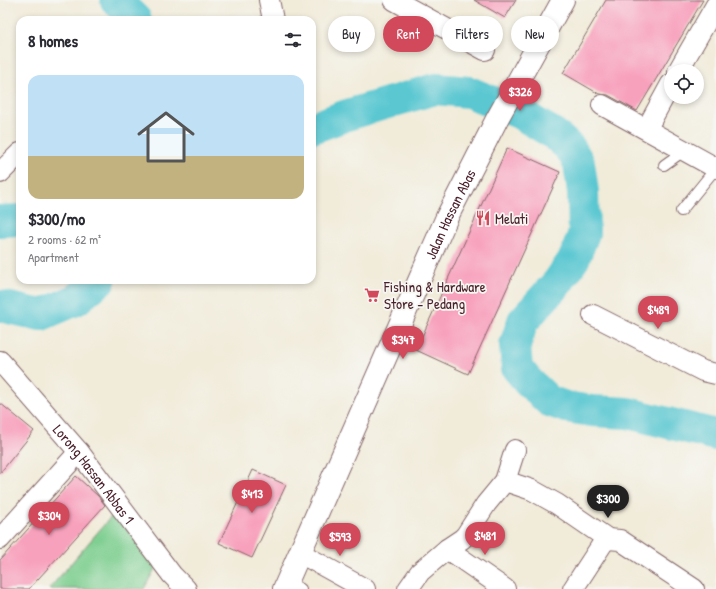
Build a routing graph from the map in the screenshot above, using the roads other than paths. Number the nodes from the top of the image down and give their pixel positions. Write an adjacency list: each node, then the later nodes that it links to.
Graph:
1 (269, 0): 5 (street)
2 (394, 0): 6 (street)
3 (563, 0): 27 (main road, Jalan Hassan Abas)
4 (716, 5): 7 (street)
5 (272, 16)
6 (442, 26)
7 (708, 35): 8 (street)
8 (684, 64)
9 (664, 97): 11 (street)
10 (602, 105): 11 (street)
11 (647, 128): 12 (street)
12 (685, 150): 14 (lane); 15 (street)
13 (16, 157): 16 (street)
14 (664, 165)
15 (716, 168): 17 (lane)
16 (0, 173)
17 (681, 211)
18 (593, 315): 20 (street)
19 (0, 361): 22 (street, Lorong Hassan Abbas 1)
20 (716, 374)
21 (515, 450): 23 (street)
22 (79, 452): 24 (street); 29 (street, Lorong Hassan Abbas 1)
23 (505, 481): 25 (street); 26 (street)
24 (0, 539)
25 (608, 539): 33 (street); 34 (street)
26 (447, 549): 31 (street); 32 (street)
27 (300, 552): 28 (main road, Jalan Hassan Abas); 30 (street)
28 (291, 586)
29 (186, 589)
30 (364, 589)
31 (408, 589)
32 (505, 589)
33 (572, 589)
34 (694, 589)

